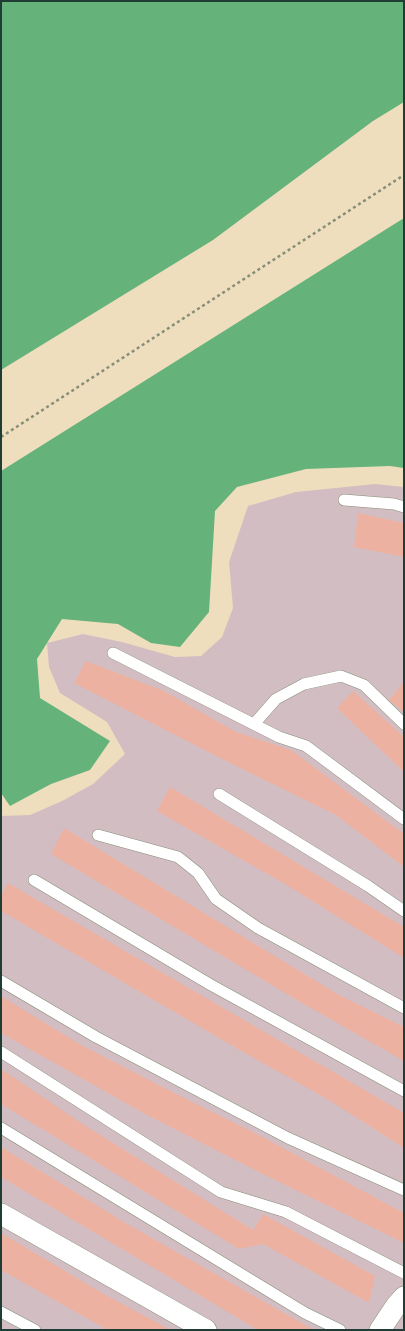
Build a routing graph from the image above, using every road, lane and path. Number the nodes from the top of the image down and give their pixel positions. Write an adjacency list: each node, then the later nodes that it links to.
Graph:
1 (404, 175): 2 (path)
2 (1, 437)
3 (344, 500): 4 (lane)
4 (404, 507)
5 (113, 653): 6 (lane)
6 (254, 724): 7 (lane); 9 (lane)
7 (404, 724)
8 (219, 794): 12 (lane)
9 (404, 819)
10 (98, 835): 14 (lane)
11 (34, 880): 16 (lane)
12 (404, 911)
13 (1, 981): 18 (lane)
14 (404, 1008)
15 (1, 1052): 20 (lane)
16 (404, 1091)
17 (1, 1128): 25 (lane)
18 (404, 1190)
19 (1, 1214): 24 (street)
20 (404, 1273)
21 (404, 1296): 26 (street)
22 (1, 1312): 23 (lane)
23 (34, 1330)
24 (206, 1330)
25 (340, 1330)
26 (380, 1330)

